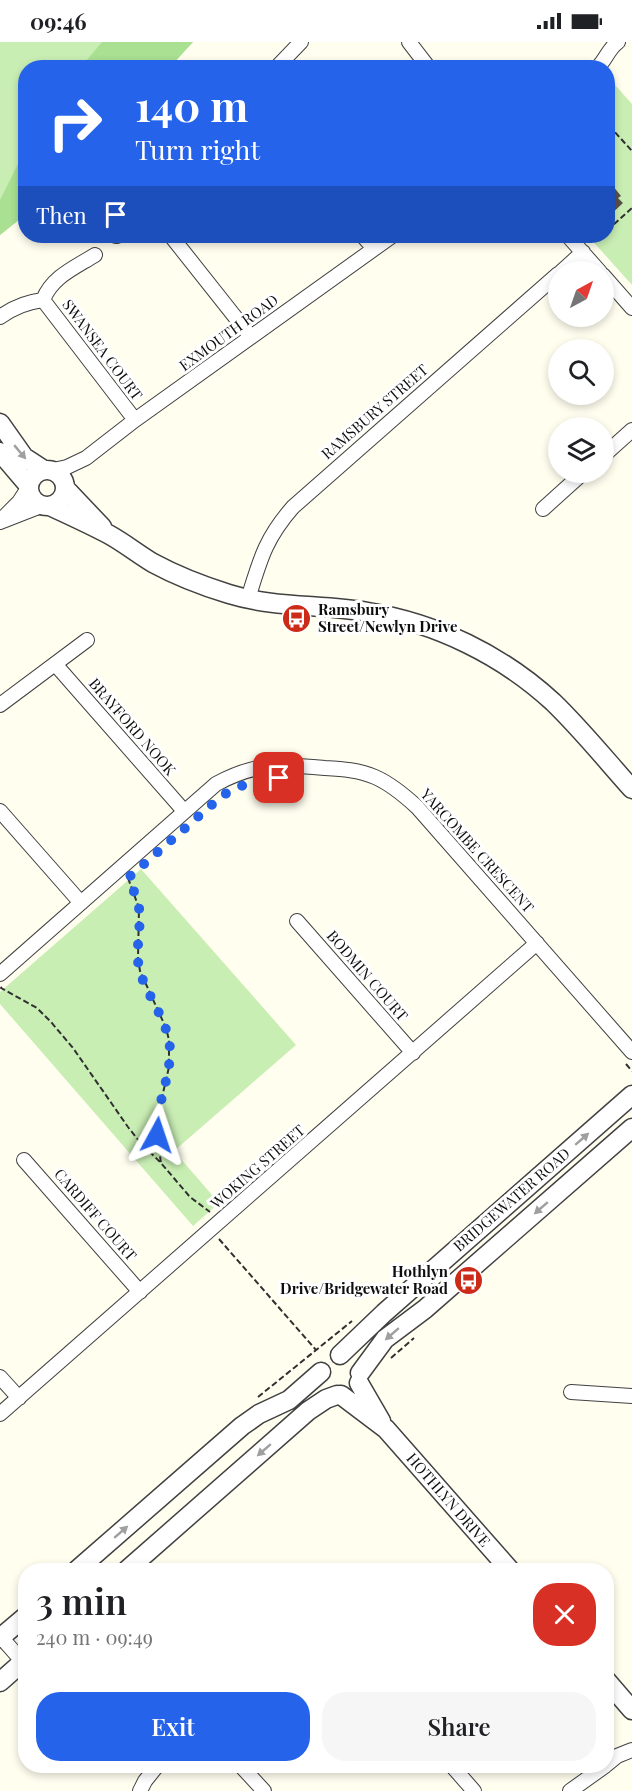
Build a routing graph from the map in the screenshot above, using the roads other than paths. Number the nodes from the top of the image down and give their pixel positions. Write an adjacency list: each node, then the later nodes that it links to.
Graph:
1 (301, 42): 4 (street)
2 (409, 42): 5 (street)
3 (614, 43): 6 (street)
4 (284, 60)
5 (423, 60)
6 (605, 60)
7 (177, 243): 21 (street)
8 (369, 243): 11 (street)
9 (382, 243): 11 (street, EXMOUTH ROAD)
10 (575, 243): 12 (street)
11 (374, 249): 21 (street, EXMOUTH ROAD)
12 (583, 252): 14 (street, RAMSBURY STREET); 15 (street)
13 (94, 255): 18 (street, SWANSEA COURT)
14 (573, 261)
15 (591, 261)
16 (548, 284): 34 (street, RAMSBURY STREET)
17 (614, 288): 19 (street)
18 (43, 300): 20 (street, SWANSEA COURT); 22 (street, SWANSEA COURT)
19 (632, 308)
20 (0, 317)
21 (251, 337): 22 (street, EXMOUTH ROAD)
22 (135, 420): 27 (street, EXMOUTH ROAD)
23 (0, 423): 27 (street, one-way to 27)
24 (632, 430): 25 (street)
25 (614, 446)
26 (0, 453): 29 (street)
27 (57, 478): 29 (street); 30 (street); 33 (street)
28 (572, 483): 31 (street)
29 (28, 486): 30 (street); 32 (street)
30 (46, 506): 32 (street); 33 (street)
31 (543, 509)
32 (0, 522)
33 (109, 535): 34 (street)
34 (248, 599): 38 (street)
35 (87, 640): 36 (street)
36 (55, 664): 37 (street); 40 (street, BRAYFORD NOOK)
37 (4, 702)
38 (632, 789)
39 (0, 811): 41 (street)
40 (184, 811): 41 (street, YARCOMBE CRESCENT); 43 (street, YARCOMBE CRESCENT)
41 (81, 903): 44 (street, YARCOMBE CRESCENT)
42 (297, 921): 45 (street, BODMIN COURT)
43 (537, 943): 45 (street, WOKING STREET); 46 (street, YARCOMBE CRESCENT)
44 (4, 977)
45 (413, 1053): 50 (street, WOKING STREET)
46 (630, 1054)
47 (632, 1095): 51 (street, BRIDGEWATER ROAD, one-way to 47)
48 (632, 1128): 54 (street, BRIDGEWATER ROAD, one-way to 54)
49 (24, 1160): 50 (street, CARDIFF COURT)
50 (140, 1292): 58 (street, WOKING STREET)
51 (340, 1355): 52 (street); 54 (street)
52 (321, 1372): 56 (street); 61 (street, one-way to 52)
53 (0, 1377): 58 (street)
54 (360, 1378): 56 (street); 60 (street, HOTHLYN DRIVE)
55 (571, 1392): 57 (street)
56 (339, 1395): 60 (street, HOTHLYN DRIVE); 62 (street, one-way to 62)
57 (632, 1396)
58 (19, 1398): 59 (street, WOKING STREET)
59 (0, 1414)
60 (386, 1429): 63 (street, HOTHLYN DRIVE)
61 (85, 1563)
62 (135, 1563)
63 (504, 1563)
64 (18, 1622): 65 (street)
65 (0, 1637): 66 (street)
66 (18, 1654)
67 (18, 1666): 68 (street)
68 (0, 1682)
69 (614, 1689): 70 (street)
70 (632, 1710)
71 (632, 1738): 73 (street)
72 (632, 1750): 74 (street)
73 (614, 1757)
74 (614, 1759)
75 (152, 1773): 79 (street)
76 (247, 1773): 80 (street)
77 (458, 1773): 81 (street)
78 (594, 1773): 82 (street)
79 (140, 1791)
80 (264, 1791)
81 (474, 1791)
82 (570, 1791)

